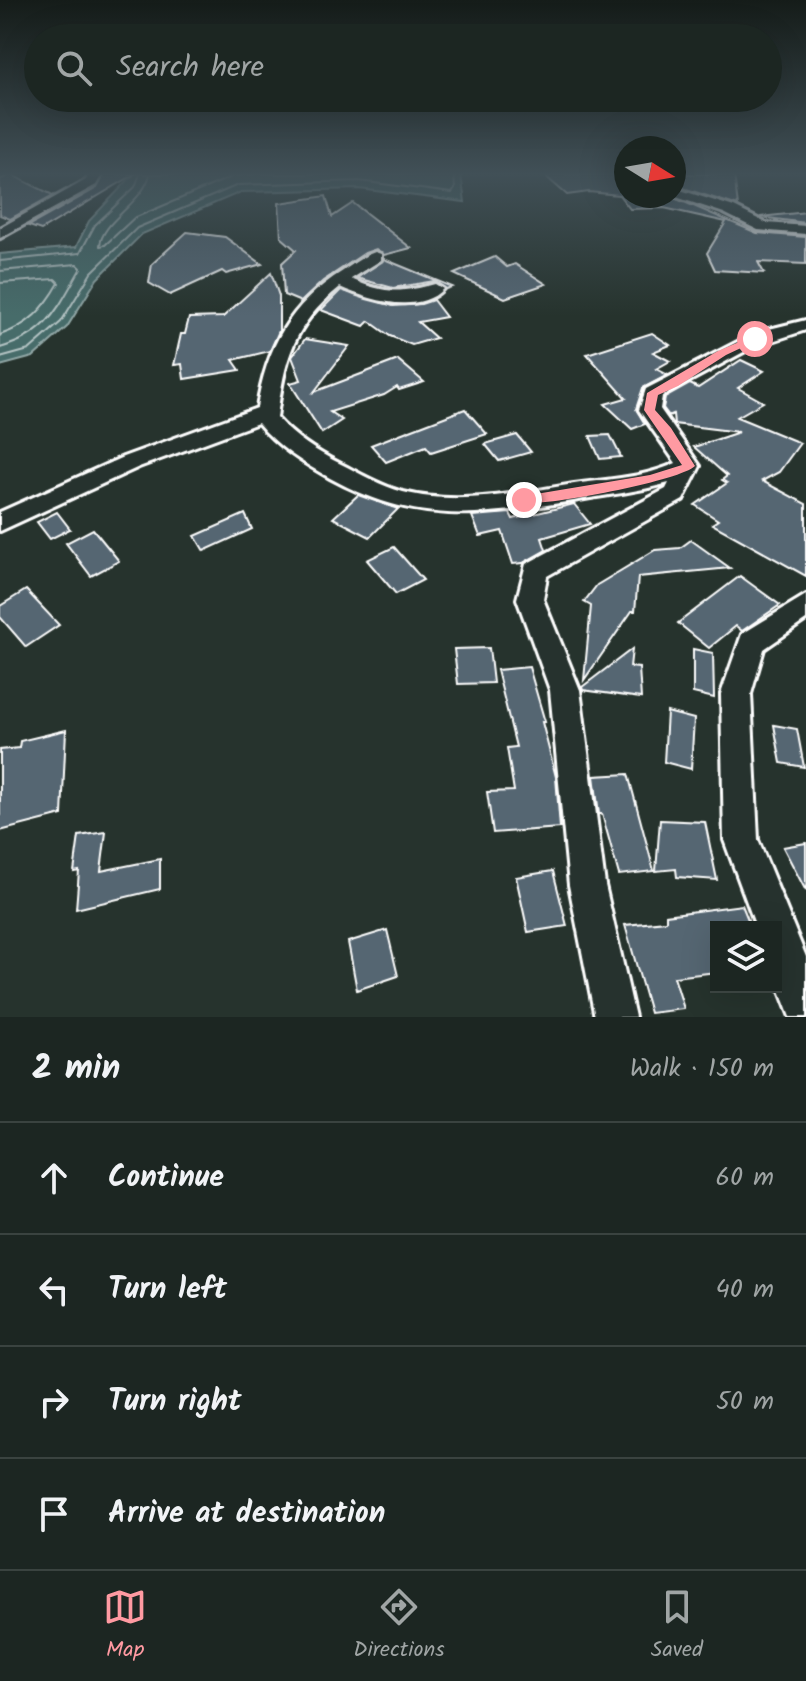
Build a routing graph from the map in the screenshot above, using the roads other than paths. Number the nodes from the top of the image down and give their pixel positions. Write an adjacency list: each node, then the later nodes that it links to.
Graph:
1 (22, 221): 4 (street)
2 (752, 221): 3 (street)
3 (806, 230)
4 (0, 234)
5 (375, 257): 6 (street)
6 (339, 280): 7 (street); 9 (street)
7 (435, 289)
8 (806, 325): 10 (street)
9 (267, 412): 10 (street); 11 (street)
10 (689, 466): 16 (street)
11 (0, 522)
12 (806, 606): 13 (street)
13 (772, 921)
14 (782, 947): 15 (street)
15 (806, 1007)
16 (615, 1017)

